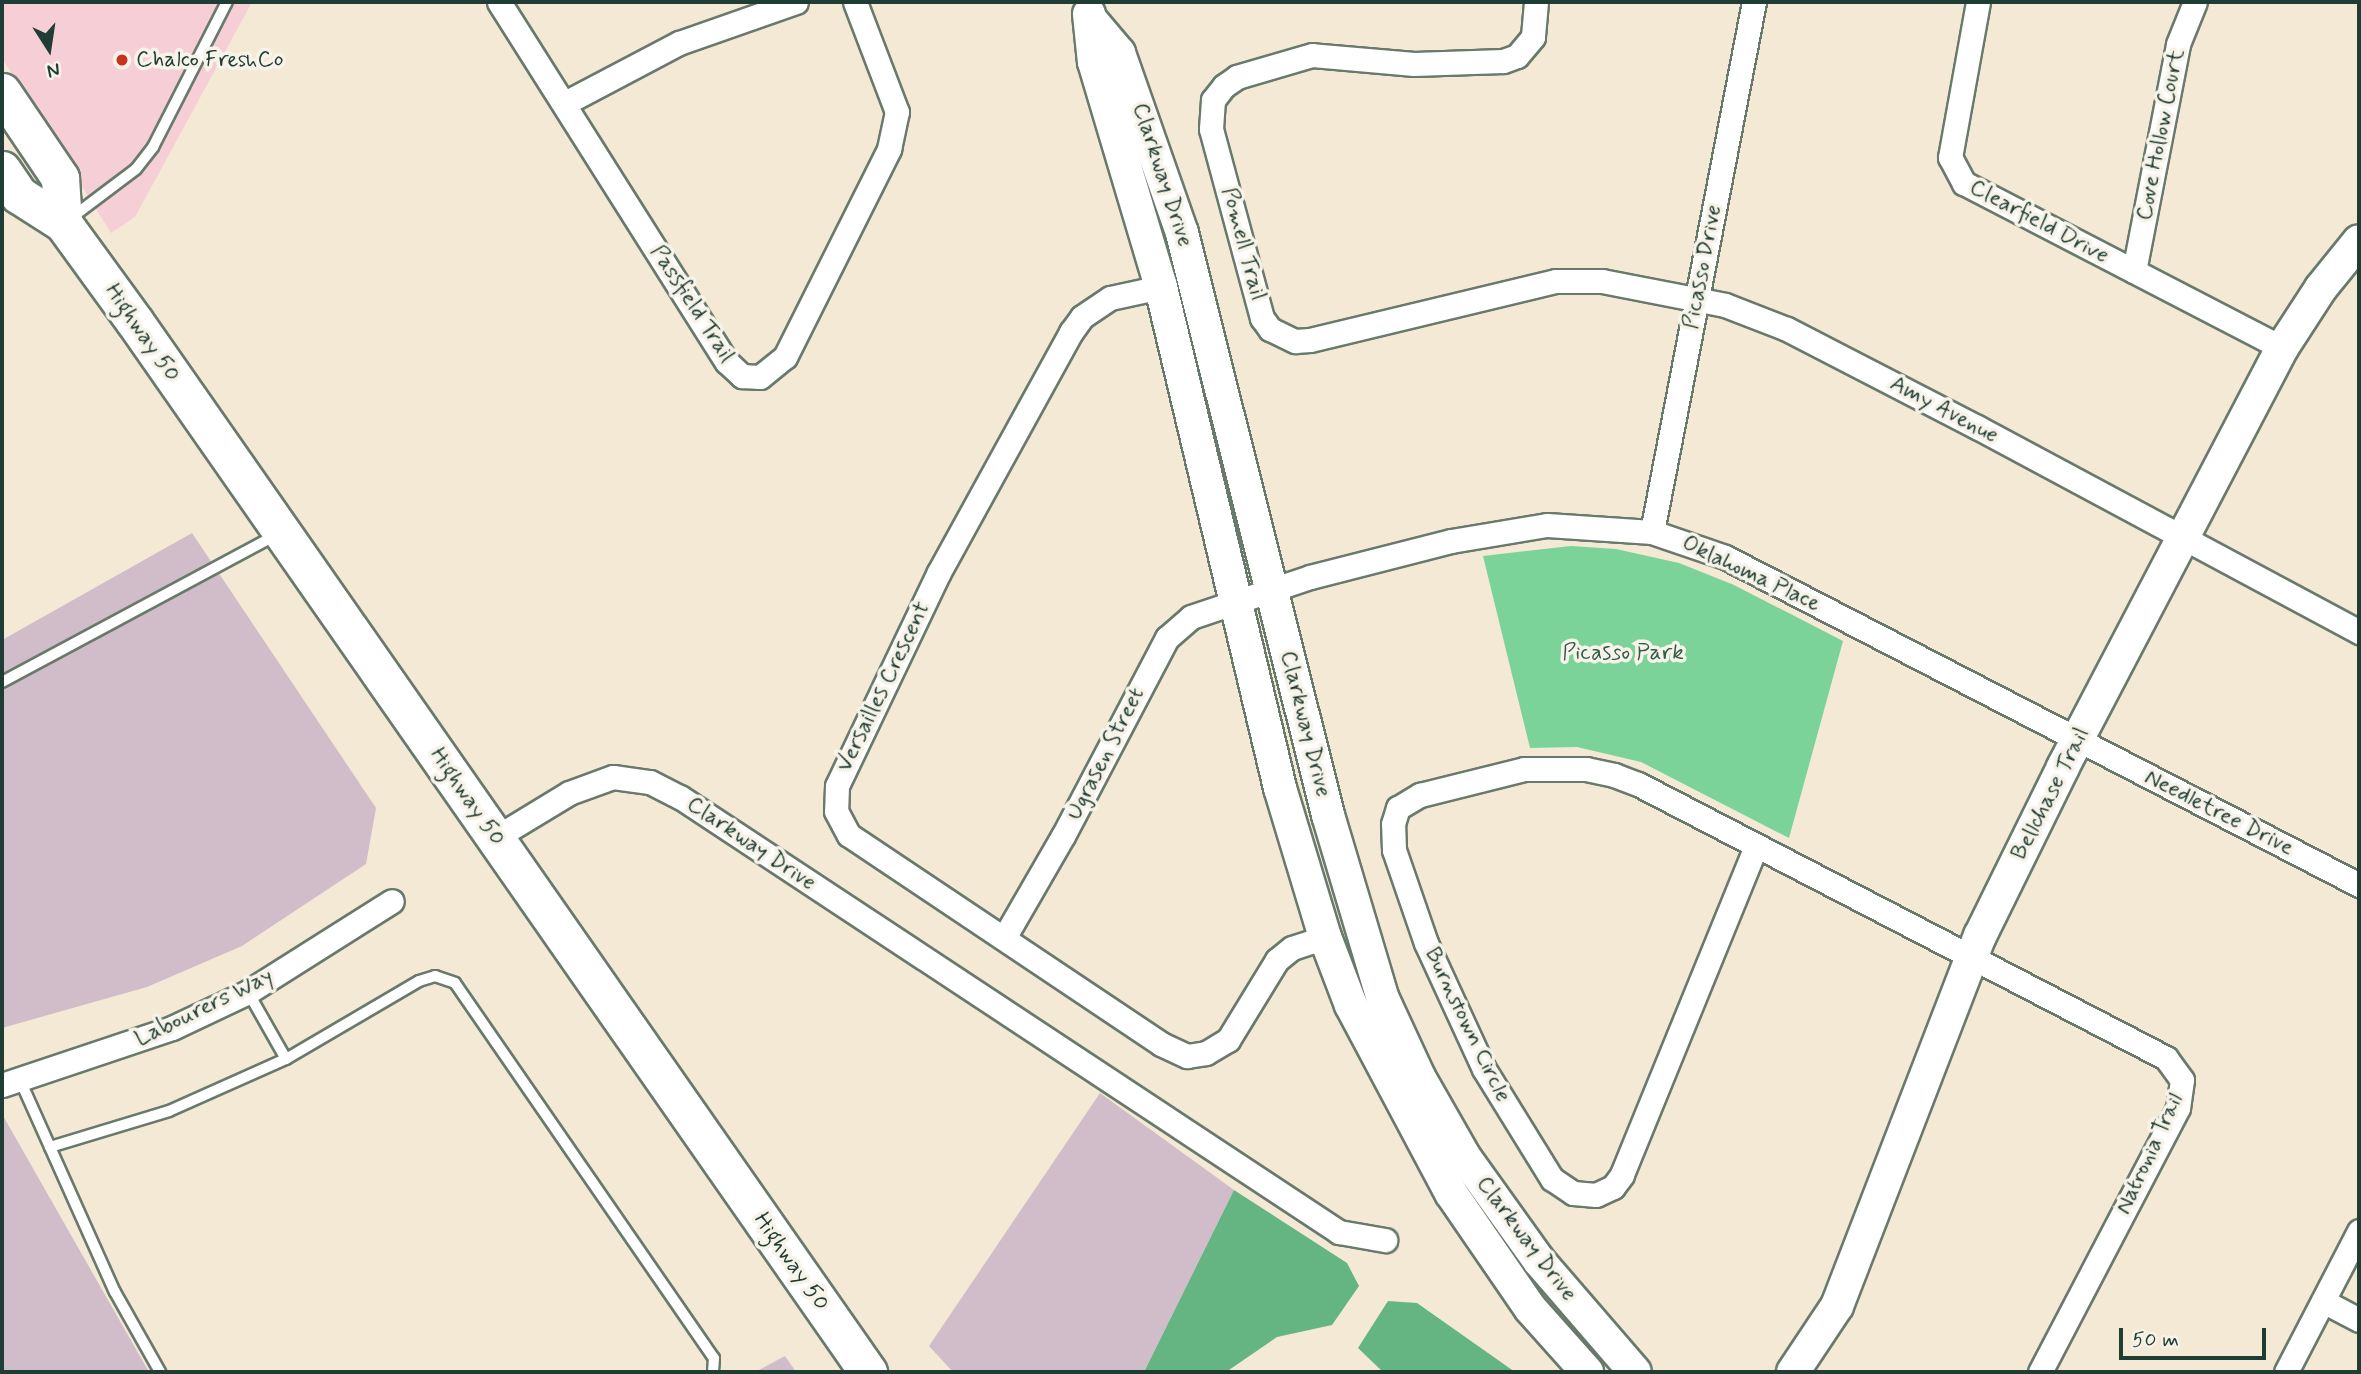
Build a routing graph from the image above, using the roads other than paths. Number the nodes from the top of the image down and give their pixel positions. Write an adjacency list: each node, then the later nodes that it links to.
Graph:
1 (227, 2): 13 (lane)
2 (499, 2): 11 (street, Passfield Trail)
3 (796, 2): 11 (street)
4 (855, 2): 11 (street, Passfield Trail)
5 (1536, 2): 17 (street, Pomell Trail)
6 (1754, 2): 17 (street, Picasso Drive)
7 (1978, 2): 15 (street, Clearfield Drive)
8 (2195, 2): 15 (street, Cove Hollow Court)
9 (1088, 11): 16 (street, Clarkway Drive); 22 (street, Clarkway Drive)
10 (2, 92): 13 (main road, Highway 50)
11 (565, 103)
12 (2, 170): 13 (main road, Highway 50)
13 (64, 223): 19 (main road, Highway 50)
14 (2359, 241): 18 (street, Bellchase Trail)
15 (2134, 271): 18 (street, Clearfield Drive)
16 (1161, 287): 23 (street, Clarkway Drive); 32 (street, Versailles Crescent)
17 (1697, 299): 20 (street, Picasso Drive); 21 (street, Amy Avenue)
18 (2282, 348): 21 (street, Bellchase Trail)
19 (281, 532): 25 (lane); 27 (main road, Highway 50)
20 (1652, 532): 22 (street, Oklahoma Place); 26 (street, Oklahoma Place)
21 (2183, 540): 24 (street, Amy Avenue); 26 (street, Bellchase Trail)
22 (1271, 592): 23 (street, Oklahoma Place); 46 (street, Clarkway Drive)
23 (1235, 601): 31 (street, Clarkway Drive); 32 (street, Ugrasen Street)
24 (2359, 632)
25 (2, 682)
26 (2078, 740): 29 (street, Needletree Drive); 33 (street, Bellchase Trail)
27 (495, 838): 39 (street, Clarkway Drive); 44 (main road, Highway 50)
28 (1756, 846): 28 (street, Burnstown Circle); 33 (street, Burnstown Circle)
29 (2359, 885)
30 (392, 901): 34 (street, Labourers Way)
31 (1325, 937): 32 (street, Versailles Crescent); 45 (street, Clarkway Drive)
32 (1004, 938)
33 (1972, 957): 47 (street, Bellchase Trail); 48 (street, Natronia Trail)
34 (248, 992): 35 (lane); 36 (street, Labourers Way)
35 (286, 1059): 37 (lane); 43 (lane)
36 (11, 1082): 37 (lane)
37 (50, 1147): 42 (lane)
38 (2359, 1231): 40 (street)
39 (1385, 1240)
40 (2323, 1301): 41 (street); 49 (street)
41 (2359, 1320)
42 (160, 1372)
43 (713, 1372)
44 (868, 1372)
45 (1587, 1372)
46 (1635, 1372)
47 (1793, 1372)
48 (2040, 1372)
49 (2286, 1372)

